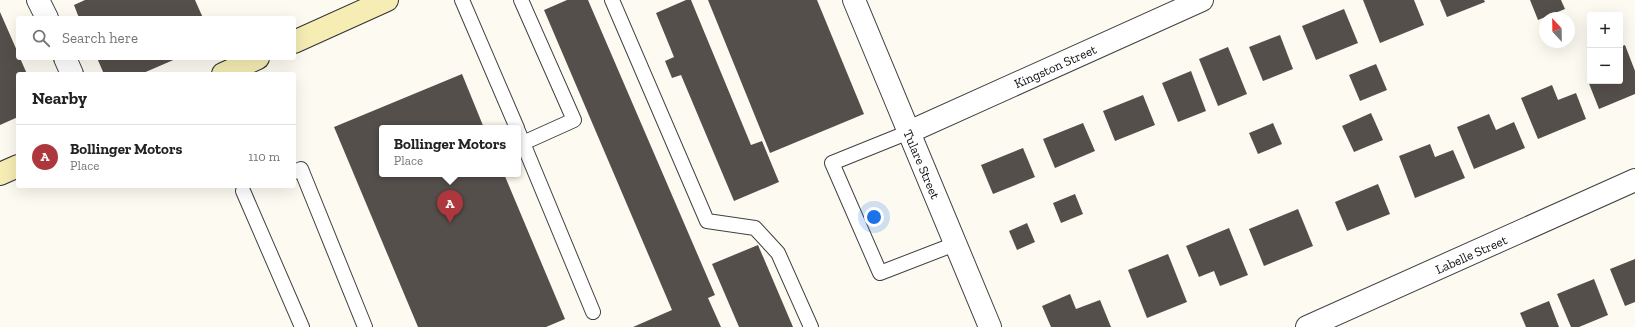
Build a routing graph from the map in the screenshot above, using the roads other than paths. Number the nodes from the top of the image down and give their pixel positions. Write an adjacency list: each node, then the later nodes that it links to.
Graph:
1 (38, 0): 8 (street)
2 (386, 0): 9 (main road)
3 (462, 0): 14 (lane)
4 (521, 0): 16 (lane)
5 (612, 0): 27 (lane)
6 (854, 0): 15 (street, Tulare Street)
7 (1202, 0): 15 (street, Kingston Street)
8 (46, 16)
9 (296, 41)
10 (66, 60): 12 (street)
11 (254, 60): 13 (main road)
12 (71, 72)
13 (227, 72)
14 (516, 125)
15 (909, 132): 23 (street, Tulare Street); 23 (lane)
16 (521, 137)
17 (521, 139): 24 (lane)
18 (16, 167): 20 (main road)
19 (296, 171): 26 (lane)
20 (0, 174)
21 (1635, 180): 29 (street, Labelle Street)
22 (246, 188): 25 (lane)
23 (955, 244): 28 (street, Tulare Street)
24 (593, 312)
25 (302, 327)
26 (365, 327)
27 (811, 327)
28 (990, 327)
29 (1307, 327)

